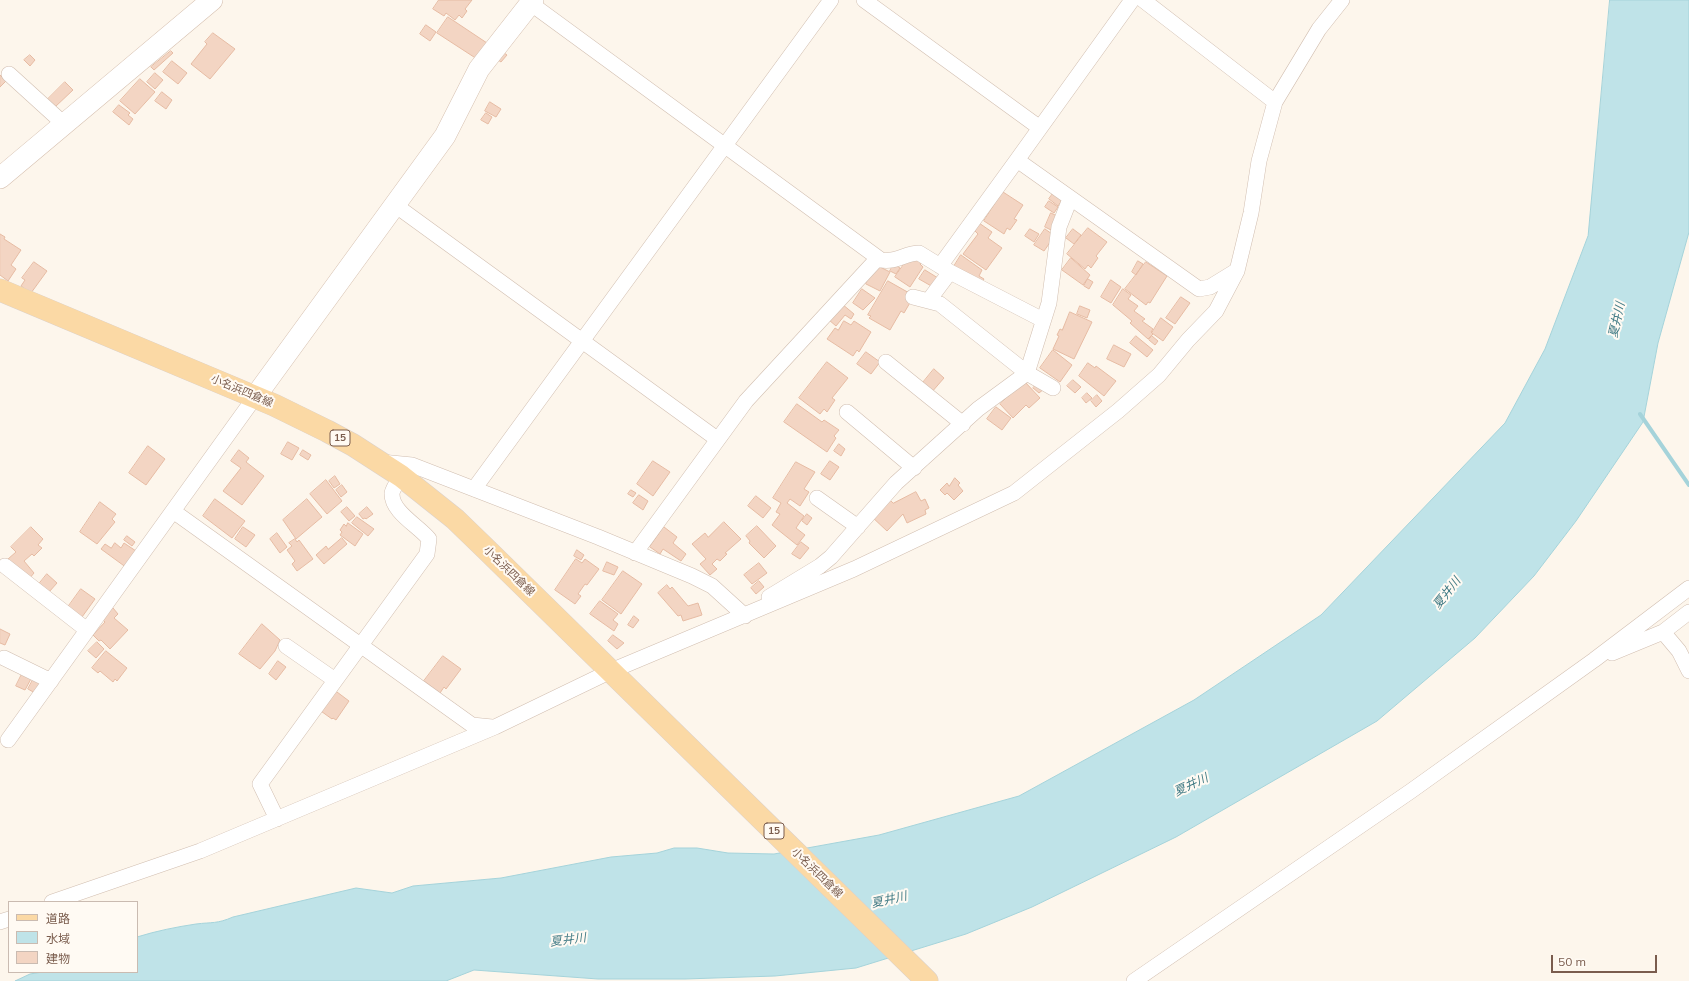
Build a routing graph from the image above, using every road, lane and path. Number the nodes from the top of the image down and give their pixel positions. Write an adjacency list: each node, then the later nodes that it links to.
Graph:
1 (212, 0): 10 (street)
2 (831, 0): 12 (street)
3 (864, 0): 11 (street)
4 (1132, 0): 11 (street)
5 (1143, 0): 9 (street)
6 (1342, 0): 9 (street)
7 (532, 2): 12 (street); 16 (street)
8 (9, 74): 10 (street)
9 (1275, 102): 19 (street)
10 (64, 124): 14 (street)
11 (1040, 128): 13 (street)
12 (725, 144): 17 (street); 24 (street)
13 (1016, 160): 15 (street); 18 (street)
14 (0, 177)
15 (1070, 199): 19 (street); 23 (street)
16 (395, 205): 24 (street); 28 (street)
17 (878, 258): 18 (street); 31 (street)
18 (945, 269): 22 (street); 23 (street)
19 (1237, 271): 43 (street)
20 (0, 290): 28 (main road, 小名浜四倉線 / 15)
21 (913, 297): 22 (street)
22 (929, 300): 26 (street)
23 (1043, 320): 26 (street)
24 (582, 341): 31 (street); 35 (street)
25 (886, 362): 30 (street)
26 (1027, 373): 27 (street); 30 (street)
27 (1053, 388)
28 (255, 397): 32 (main road, 小名浜四倉線 / 15); 37 (street)
29 (846, 412): 33 (street)
30 (963, 424): 33 (street)
31 (717, 439): 39 (street)
32 (378, 461): 34 (main road, 小名浜四倉線 / 15); 35 (street)
33 (914, 468): 38 (street)
34 (401, 476): 46 (street); 51 (main road, 小名浜四倉線 / 15)
35 (474, 489): 39 (street)
36 (817, 498): 38 (street)
37 (174, 511): 44 (street); 46 (street)
38 (858, 527): 43 (street)
39 (635, 553): 43 (street)
40 (5, 566): 44 (street)
41 (1689, 588): 49 (street)
42 (1689, 612): 45 (street)
43 (751, 613): 51 (street)
44 (87, 630): 53 (street)
45 (1663, 632): 49 (street); 50 (street)
46 (360, 645): 52 (street); 54 (street)
47 (286, 646): 52 (street)
48 (4, 658): 53 (street)
49 (1594, 660): 59 (street)
50 (1689, 671)
51 (615, 676): 54 (street); 58 (main road, 小名浜四倉線 / 15)
52 (335, 680): 56 (street)
53 (50, 681): 55 (street)
54 (495, 727): 56 (street)
55 (8, 740)
56 (277, 819): 57 (street)
57 (55, 901)
58 (927, 981)
59 (1134, 981)

